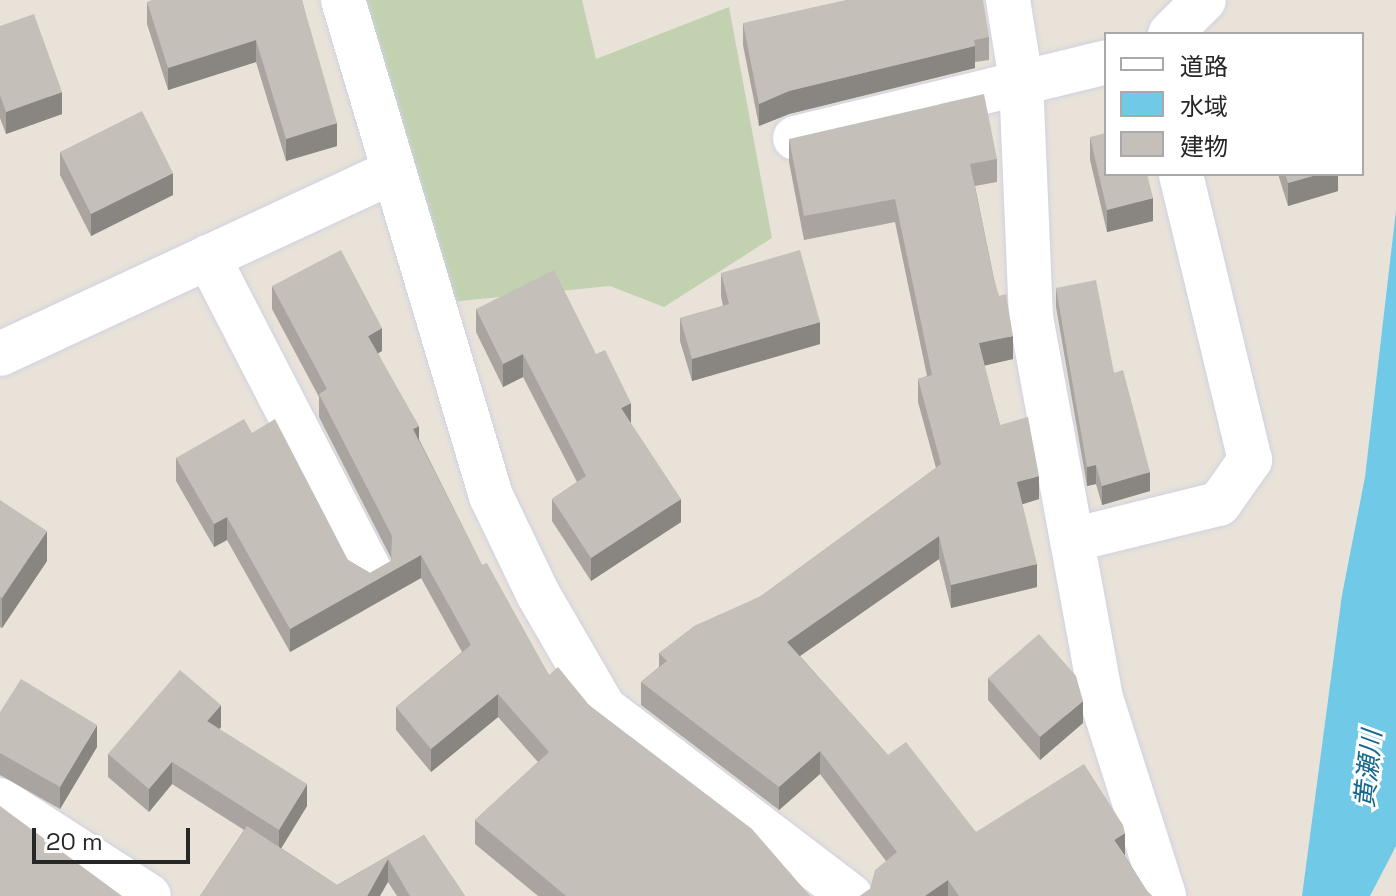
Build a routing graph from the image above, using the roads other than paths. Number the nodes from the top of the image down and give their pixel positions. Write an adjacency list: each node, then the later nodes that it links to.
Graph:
1 (343, 0): 8 (street)
2 (1008, 0): 6 (street)
3 (1204, 0): 4 (street)
4 (1172, 32)
5 (1104, 62): 6 (street)
6 (1021, 80): 7 (street); 12 (street)
7 (795, 138)
8 (394, 171): 10 (street); 16 (street)
9 (1181, 176): 12 (street)
10 (208, 257): 11 (street); 13 (street)
11 (0, 354)
12 (1072, 540): 17 (street)
13 (370, 571)
14 (0, 800): 15 (street)
15 (149, 896)
16 (851, 896)
17 (1164, 896)

